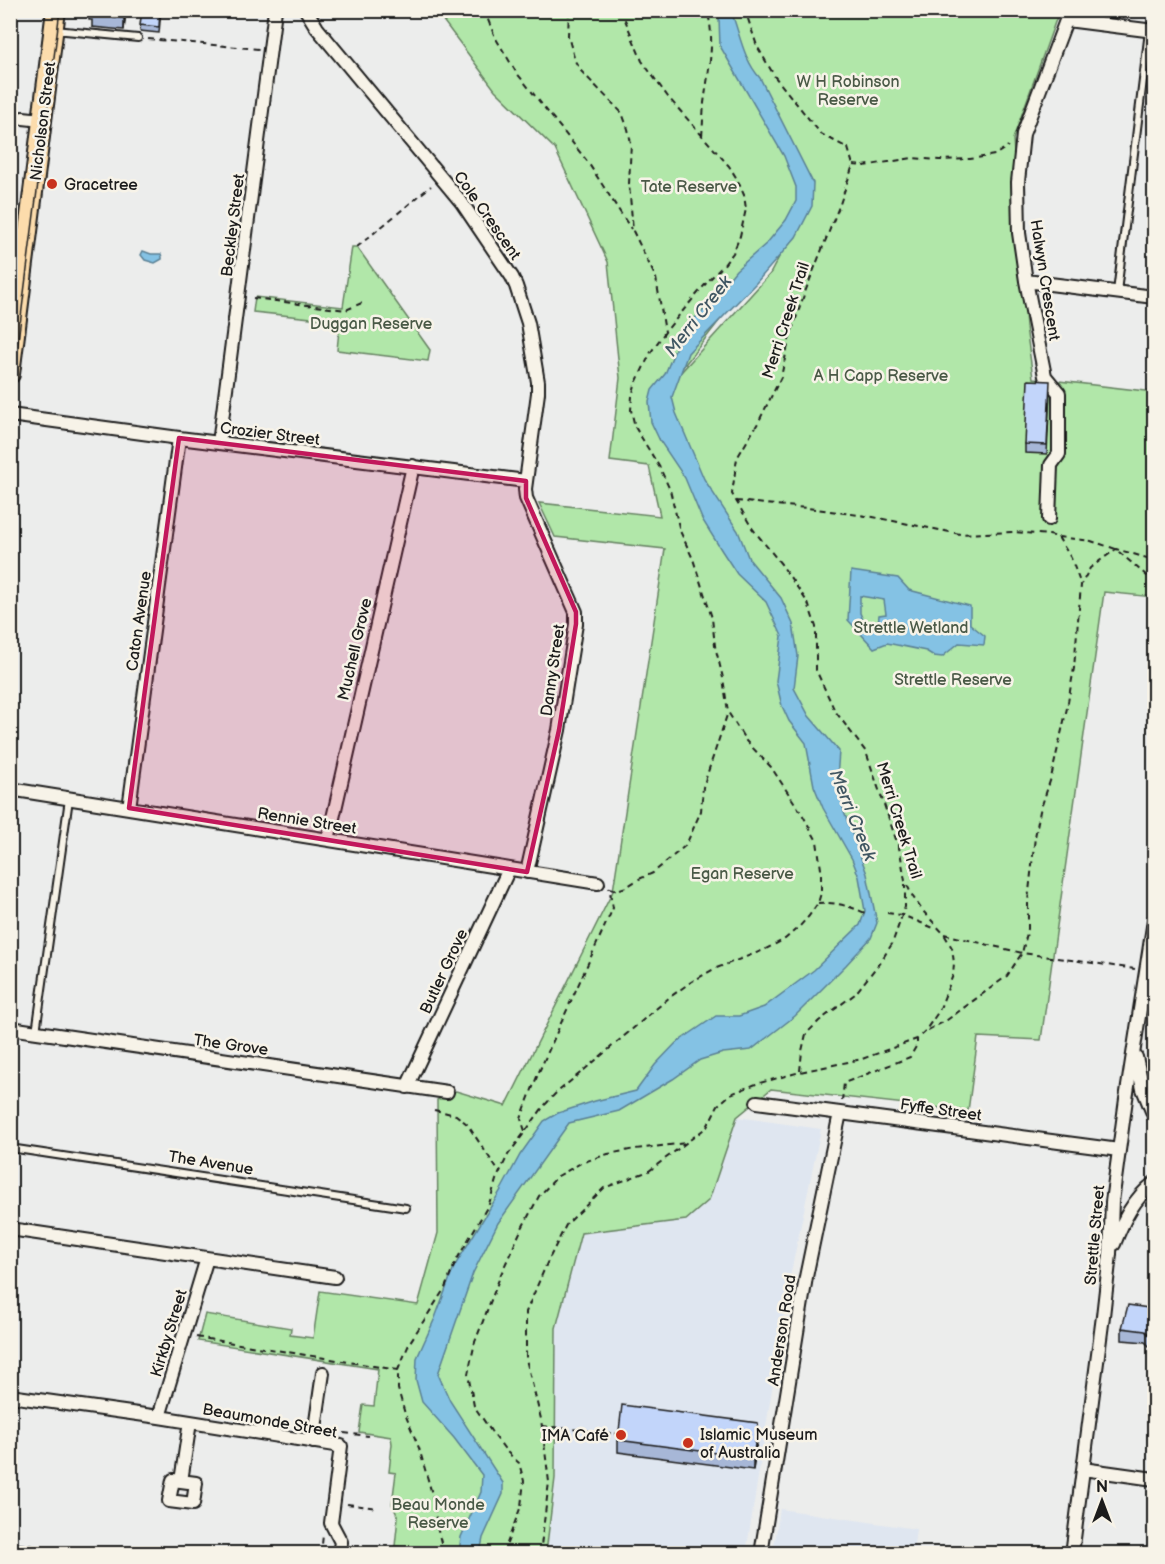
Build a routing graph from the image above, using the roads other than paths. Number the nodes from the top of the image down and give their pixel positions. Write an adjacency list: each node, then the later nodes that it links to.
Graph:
1 (56, 10): 5 (main road, Nicholson Street)
2 (275, 10): 16 (street, Beckley Street)
3 (306, 10): 18 (street, Cole Crescent)
4 (1069, 15): 6 (street); 10 (street, Halwyn Crescent)
5 (54, 30): 7 (lane); 9 (main road, Nicholson Street)
6 (1152, 31): 11 (lane)
7 (138, 38)
8 (17, 117): 9 (street)
9 (42, 120): 13 (main road, Nicholson Street)
10 (1026, 281): 11 (street); 19 (street, Halwyn Crescent)
11 (1117, 292): 12 (street)
12 (1155, 297)
13 (10, 374)
14 (10, 415): 15 (street, Crozier Street)
15 (178, 438): 16 (street, Crozier Street); 22 (street, Caton Avenue)
16 (219, 443): 17 (street, Crozier Street)
17 (413, 466): 18 (street, Crozier Street); 23 (street, Muchell Grove)
18 (526, 481): 25 (street, Danny Street)
19 (1049, 519)
20 (10, 789): 21 (street, Rennie Street)
21 (69, 799): 22 (street, Rennie Street); 30 (lane)
22 (129, 808): 23 (street, Rennie Street)
23 (328, 840): 24 (street, Rennie Street)
24 (509, 869): 25 (street, Rennie Street); 32 (street, Butler Grove)
25 (527, 872): 26 (street, Rennie Street)
26 (603, 885)
27 (1155, 920): 28 (street, Strettle Street)
28 (1150, 965): 31 (street, Strettle Street)
29 (10, 1028): 30 (street, The Grove)
30 (36, 1032): 32 (street, The Grove)
31 (1134, 1050): 36 (street); 38 (street, Strettle Street)
32 (407, 1087): 33 (street, The Grove)
33 (447, 1092)
34 (758, 1102): 35 (street, Fyffe Street)
35 (840, 1113): 38 (street, Fyffe Street); 56 (street, Anderson Road)
36 (1155, 1116)
37 (10, 1148): 40 (lane, The Avenue)
38 (1119, 1150): 42 (street, Strettle Street)
39 (1155, 1184): 42 (street)
40 (406, 1208)
41 (10, 1229): 43 (street)
42 (1110, 1254): 50 (street, Strettle Street)
43 (207, 1258): 44 (street); 47 (street, Kirkby Street)
44 (335, 1277)
45 (323, 1373): 49 (street)
46 (10, 1396): 47 (street, Beaumonde Street)
47 (159, 1417): 48 (street, Beaumonde Street)
48 (190, 1422): 49 (street, Beaumonde Street); 52 (street)
49 (313, 1442): 55 (street, Beaumonde Street)
50 (1083, 1469): 51 (street); 57 (street, Strettle Street)
51 (1155, 1479)
52 (181, 1481)
53 (10, 1550): 54 (street)
54 (40, 1554)
55 (339, 1554)
56 (761, 1554)
57 (1072, 1554)

